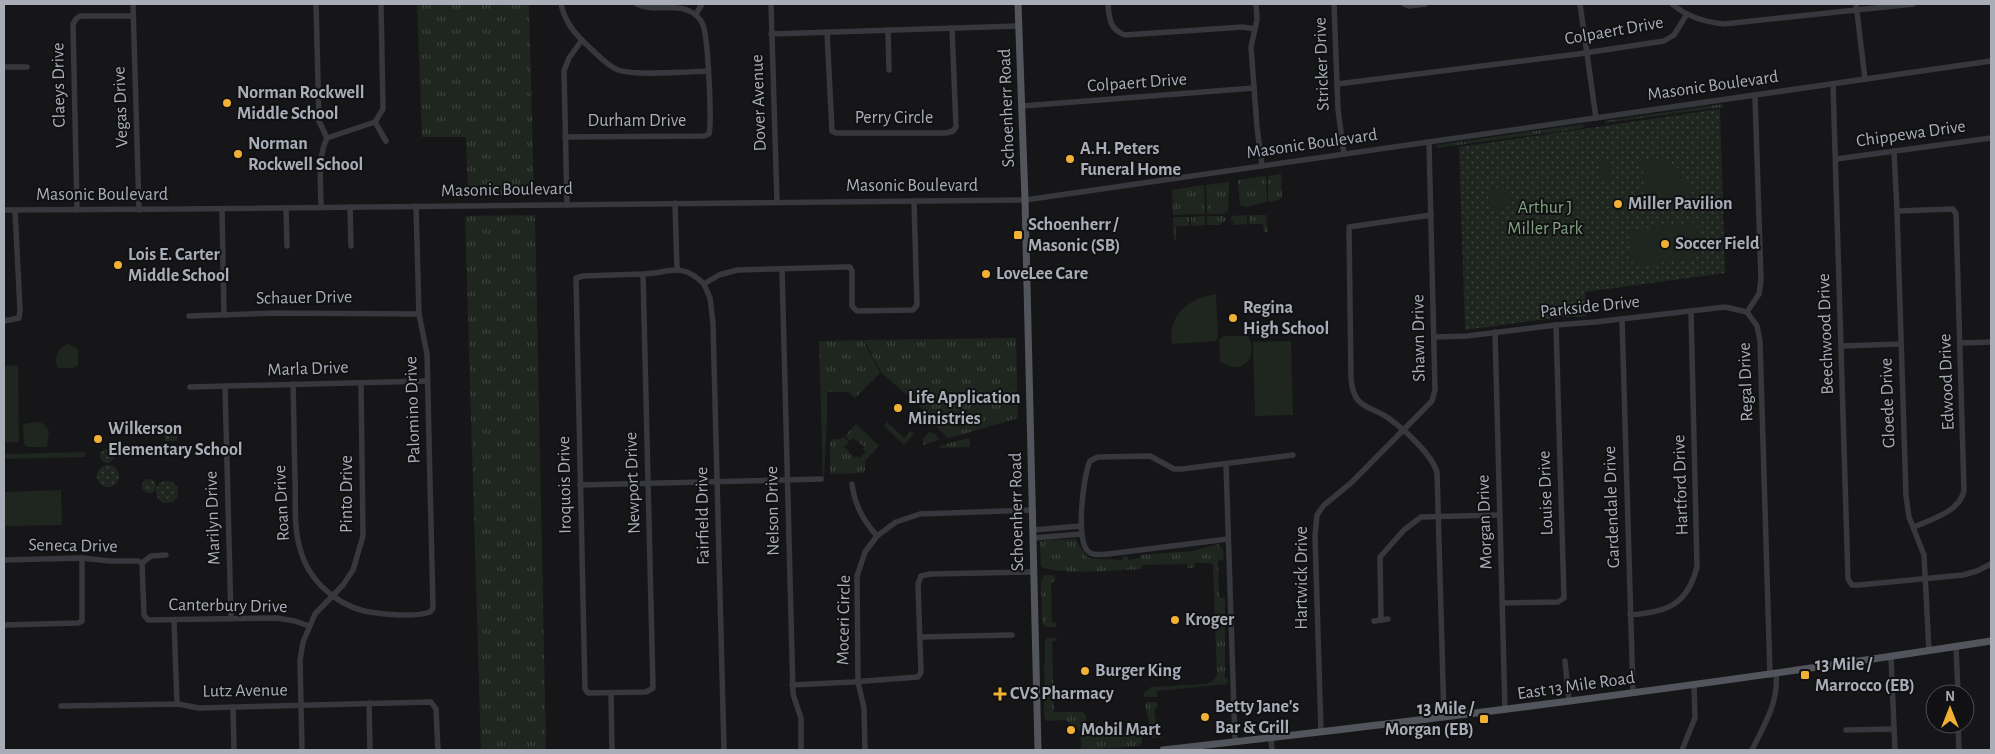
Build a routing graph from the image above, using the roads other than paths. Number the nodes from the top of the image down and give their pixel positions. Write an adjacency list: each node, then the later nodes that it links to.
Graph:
1 (133, 4): 20 (street, Vegas Drive)
2 (316, 4): 43 (street)
3 (381, 4): 41 (street)
4 (561, 4): 27 (street)
5 (637, 4): 18 (street)
6 (702, 4): 18 (street)
7 (771, 4): 26 (street, Dover Avenue)
8 (1018, 4): 21 (main road, Schoenherr Road)
9 (1108, 4): 23 (street)
10 (1256, 4): 23 (street)
11 (1334, 4): 35 (street, Stricker Drive)
12 (1405, 4): 13 (street)
13 (1425, 4)
14 (1580, 4): 28 (street)
15 (1672, 4): 19 (street)
16 (1913, 4): 17 (street, Colpaert Drive)
17 (1857, 7): 19 (street, Colpaert Drive); 34 (street)
18 (696, 14): 33 (street)
19 (1687, 14): 28 (street, Colpaert Drive)
20 (133, 16): 63 (street, Claeys Drive); 64 (street, Vegas Drive)
21 (1019, 26): 22 (street); 39 (main road, Schoenherr Road)
22 (952, 28): 24 (street); 25 (street, Perry Circle)
23 (1255, 29): 37 (street)
24 (888, 30): 25 (street); 32 (street)
25 (827, 32): 26 (street)
26 (771, 34): 53 (street, Dover Avenue)
27 (582, 40): 33 (street); 42 (street)
28 (1586, 53): 35 (street, Colpaert Drive); 40 (street)
29 (1991, 61): 34 (street, Masonic Boulevard)
30 (4, 67): 31 (street)
31 (27, 67)
32 (889, 70)
33 (708, 71): 42 (street, Durham Drive)
34 (1865, 79): 36 (street, Masonic Boulevard)
35 (1337, 84): 48 (street, Stricker Drive)
36 (1833, 84): 38 (street, Masonic Boulevard); 49 (street, Beechwood Drive)
37 (1254, 88): 39 (street, Colpaert Drive); 50 (street)
38 (1755, 96): 40 (street, Masonic Boulevard); 74 (street)
39 (1022, 106): 51 (main road, Schoenherr Road)
40 (1596, 118): 46 (street, Masonic Boulevard)
41 (375, 122): 43 (street); 45 (street)
42 (565, 137): 55 (street)
43 (327, 138): 57 (street)
44 (1991, 138): 47 (street, Chippewa Drive)
45 (386, 141)
46 (1428, 142): 48 (street, Masonic Boulevard); 66 (street, Shawn Drive)
47 (1894, 151): 49 (street, Chippewa Drive); 65 (street, Gloede Drive)
48 (1344, 154): 50 (street, Masonic Boulevard)
49 (1836, 159): 86 (street, Beechwood Drive)
50 (1262, 166): 51 (street, Masonic Boulevard)
51 (1025, 200): 52 (street, Masonic Boulevard); 101 (main road, Schoenherr Road)
52 (914, 201): 53 (street, Masonic Boulevard); 70 (street)
53 (777, 202): 54 (street, Masonic Boulevard)
54 (675, 203): 55 (street, Masonic Boulevard); 69 (street)
55 (567, 205): 56 (street, Masonic Boulevard)
56 (416, 206): 58 (street, Masonic Boulevard); 75 (street, Palomino Drive)
57 (321, 207): 58 (street, Masonic Boulevard); 59 (street, Masonic Boulevard)
58 (350, 207): 68 (street)
59 (286, 208): 60 (street, Masonic Boulevard); 67 (street)
60 (222, 209): 64 (street, Masonic Boulevard); 77 (street)
61 (4, 210): 62 (street, Masonic Boulevard)
62 (15, 210): 63 (street, Masonic Boulevard); 79 (street)
63 (77, 210): 64 (street, Masonic Boulevard)
64 (139, 210)
65 (1897, 211): 84 (street, Edwood Drive); 85 (street, Gloede Drive)
66 (1431, 215): 82 (street, Shawn Drive); 92 (street)
67 (287, 246)
68 (351, 246)
69 (677, 269): 71 (street); 72 (street)
70 (782, 269): 72 (street); 96 (street, Nelson Drive)
71 (643, 274): 98 (street, Newport Drive); 100 (street, Iroquois Drive)
72 (704, 284): 97 (street, Fairfield Drive)
73 (1691, 311): 74 (street, Parkside Drive); 78 (street, Parkside Drive); 119 (street, Hartford Drive)
74 (1747, 312): 134 (street, Regal Drive)
75 (419, 314): 77 (street, Schauer Drive); 87 (street, Palomino Drive)
76 (188, 316): 77 (street, Schauer Drive)
77 (224, 316)
78 (1622, 319): 80 (street, Parkside Drive); 119 (street, Gardendale Drive)
79 (4, 322)
80 (1556, 325): 81 (street, Parkside Drive); 118 (street, Louise Drive)
81 (1495, 332): 82 (street, Parkside Drive); 102 (street, Morgan Drive)
82 (1435, 337): 92 (street, Shawn Drive)
83 (1991, 342): 84 (street)
84 (1961, 343): 105 (street, Edwood Drive)
85 (1900, 344): 86 (street); 105 (street, Gloede Drive)
86 (1842, 346): 116 (street, Beechwood Drive)
87 (428, 381): 88 (street, Marla Drive); 117 (street, Palomino Drive)
88 (361, 382): 89 (street, Marla Drive); 117 (street, Pinto Drive)
89 (293, 384): 90 (street, Marla Drive); 117 (street, Roan Drive)
90 (224, 386): 91 (street, Marla Drive); 120 (street, Marilyn Drive)
91 (190, 387)
92 (1402, 430): 103 (street); 151 (street, Hartwick Drive)
93 (1293, 455): 94 (street)
94 (1226, 464): 104 (street); 109 (street)
95 (821, 478): 96 (street)
96 (787, 480): 97 (street); 137 (street, Nelson Drive)
97 (717, 481): 98 (street); 161 (street, Fairfield Drive)
98 (648, 483): 100 (street); 139 (street, Newport Drive)
99 (852, 484): 108 (street)
100 (580, 485): 139 (street, Iroquois Drive)
101 (1033, 510): 106 (main road, Schoenherr Road); 108 (street, Moceri Circle)
102 (1500, 514): 103 (street); 118 (street, Morgan Drive)
103 (1439, 516): 123 (street); 148 (street)
104 (1081, 526): 106 (street); 107 (street)
105 (1914, 527): 116 (street, Gloede Drive)
106 (1033, 534): 107 (street); 115 (main road, Schoenherr Road)
107 (1081, 534): 109 (street)
108 (878, 536): 135 (street, Moceri Circle)
109 (1228, 539): 154 (street)
110 (166, 555): 113 (street)
111 (82, 558): 112 (street, Seneca Drive); 113 (street, Seneca Drive); 125 (street)
112 (4, 560)
113 (142, 563): 122 (street, Canterbury Drive)
114 (1991, 564): 116 (street)
115 (1034, 572): 128 (street); 164 (main road, Schoenherr Road)
116 (1925, 578): 131 (street, Gloede Drive)
117 (332, 596): 126 (street)
118 (1503, 604): 147 (street, Morgan Drive)
119 (1630, 615): 140 (street, Gardendale Drive)
120 (231, 619): 122 (street, Canterbury Drive); 126 (street, Canterbury Drive)
121 (1388, 619): 123 (street)
122 (174, 620): 143 (street)
123 (1381, 620): 124 (street)
124 (1374, 621)
125 (4, 624)
126 (308, 626): 144 (street)
127 (1012, 635): 128 (street)
128 (920, 637): 135 (street)
129 (1991, 641): 130 (main road, East 13 Mile Road)
130 (1956, 646): 131 (main road, East 13 Mile Road); 136 (street)
131 (1929, 651): 132 (main road, East 13 Mile Road)
132 (1891, 657): 134 (main road, East 13 Mile Road); 149 (street)
133 (1565, 661): 141 (street)
134 (1773, 674): 138 (main road, East 13 Mile Road); 168 (street, Regal Drive)
135 (858, 682): 137 (street); 163 (street, Moceri Circle)
136 (1958, 684)
137 (792, 685): 162 (street, Nelson Drive)
138 (1694, 685): 140 (main road, East 13 Mile Road); 167 (street)
139 (611, 693): 160 (street)
140 (1633, 693): 141 (main road, East 13 Mile Road)
141 (1569, 702): 147 (main road, East 13 Mile Road)
142 (369, 703): 144 (street, Lutz Avenue); 158 (street); 159 (street, Lutz Avenue)
143 (176, 704): 145 (street, Lutz Avenue); 146 (street, Lutz Avenue)
144 (301, 705): 146 (street, Lutz Avenue); 157 (street)
145 (61, 706)
146 (233, 707): 156 (street)
147 (1505, 710): 148 (main road, East 13 Mile Road)
148 (1444, 717): 151 (main road, East 13 Mile Road)
149 (1894, 728): 150 (street); 169 (street)
150 (1846, 730)
151 (1321, 732): 153 (main road, East 13 Mile Road)
152 (1958, 734): 170 (street)
153 (1271, 738): 154 (main road, East 13 Mile Road); 166 (street)
154 (1235, 742): 155 (main road, East 13 Mile Road)
155 (1202, 748): 165 (main road, East 13 Mile Road)
156 (234, 750)
157 (302, 750)
158 (370, 750)
159 (438, 750)
160 (612, 750)
161 (724, 750)
162 (801, 750)
163 (865, 750)
164 (1038, 750)
165 (1162, 750)
166 (1272, 750)
167 (1682, 750)
168 (1752, 750)
169 (1895, 750)
170 (1959, 750)

